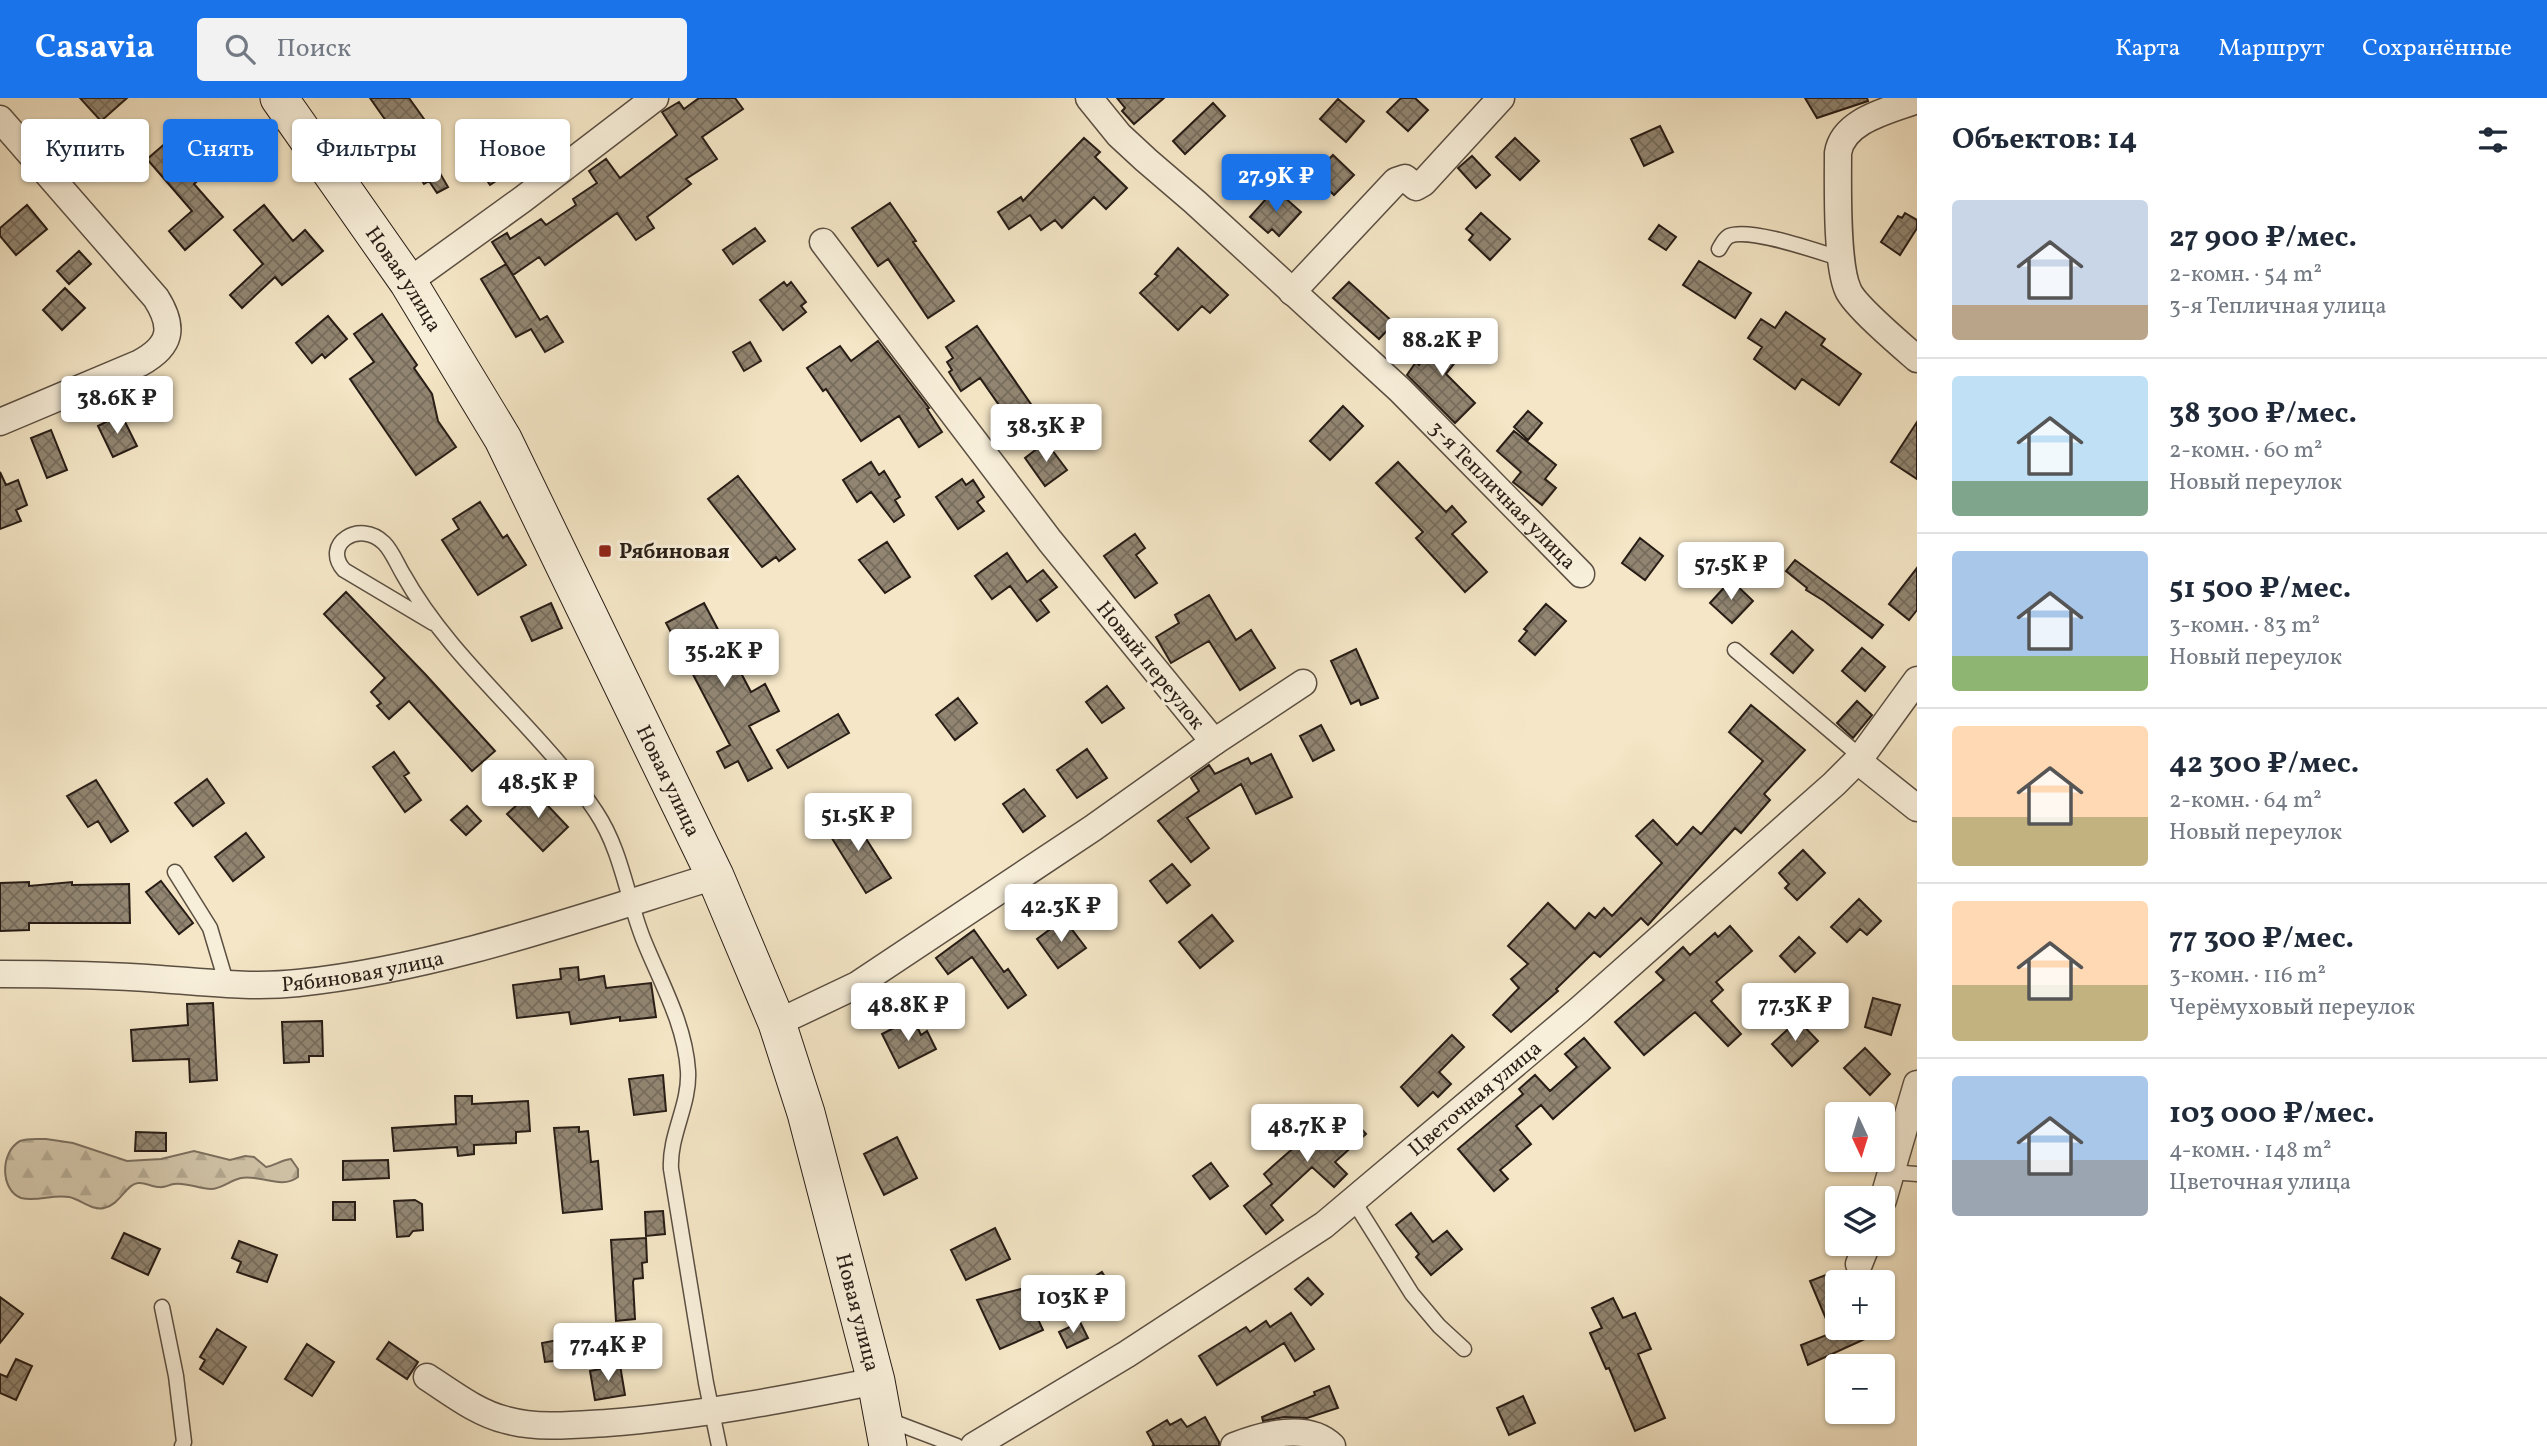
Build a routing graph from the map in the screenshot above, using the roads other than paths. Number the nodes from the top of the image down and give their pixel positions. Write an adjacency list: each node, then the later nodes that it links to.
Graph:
1 (279, 98): 10 (main road, Новая улица)
2 (655, 98): 10 (street)
3 (1089, 98): 11 (street, 3-я Тепличная улица)
4 (1501, 98): 11 (street)
5 (1917, 100): 9 (street)
6 (0, 119): 13 (street)
7 (823, 242): 19 (street, Новый переулок)
8 (1719, 248): 9 (lane)
9 (1842, 259): 12 (street)
10 (408, 282): 23 (main road, Новая улица)
11 (1292, 292): 14 (street, 3-я Тепличная улица)
12 (1917, 359)
13 (0, 422)
14 (1581, 574)
15 (433, 623): 15 (lane); 24 (lane)
16 (1735, 650): 20 (lane)
17 (1917, 680): 20 (street, Цветочная улица)
18 (1303, 683): 19 (street)
19 (1214, 742): 27 (street, Новый переулок)
20 (1860, 759): 21 (street); 30 (street, Цветочная улица)
21 (1917, 808)
22 (175, 872): 26 (lane)
23 (715, 876): 24 (street, Рябиновая улица); 27 (main road, Новая улица)
24 (632, 902): 26 (street, Рябиновая улица); 35 (lane)
25 (0, 974): 26 (street, Рябиновая улица)
26 (227, 985)
27 (777, 1023): 34 (main road, Новая улица)
28 (1917, 1083): 29 (street)
29 (1904, 1173)
30 (1353, 1200): 32 (lane); 38 (street, Цветочная улица)
31 (162, 1307): 37 (lane)
32 (1464, 1349)
33 (427, 1377): 35 (street)
34 (876, 1381): 35 (street); 36 (main road, Новая улица)
35 (711, 1410): 39 (lane)
36 (885, 1432): 38 (lane)
37 (186, 1445)
38 (973, 1445)
39 (719, 1446)
40 (1234, 1446): 41 (street)
41 (1332, 1446)

